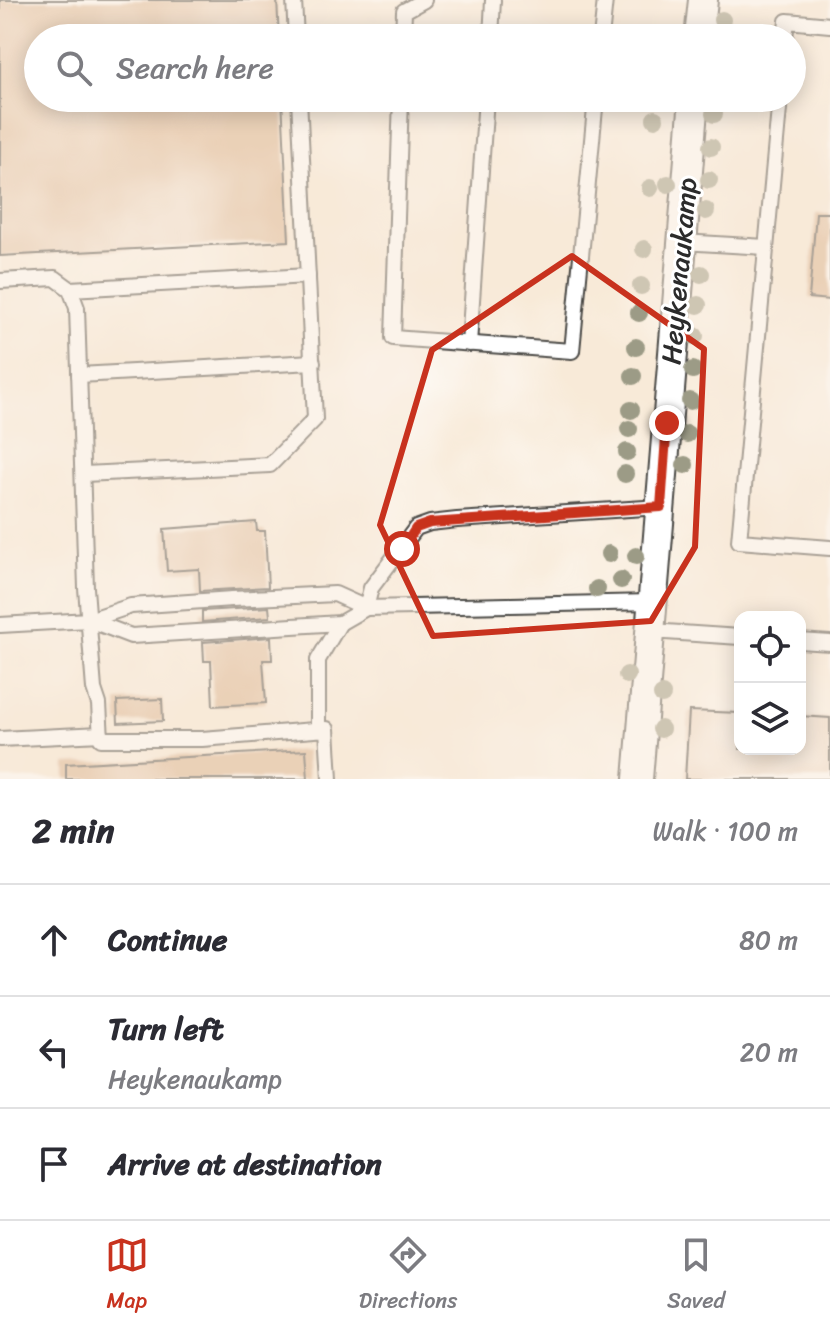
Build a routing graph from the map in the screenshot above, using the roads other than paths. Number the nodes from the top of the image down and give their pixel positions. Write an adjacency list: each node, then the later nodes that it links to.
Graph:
1 (294, 0): 6 (lane)
2 (424, 0): 7 (lane)
3 (493, 0): 8 (lane)
4 (605, 0): 9 (lane)
5 (703, 0): 10 (street)
6 (295, 24)
7 (404, 24)
8 (492, 24)
9 (602, 24)
10 (700, 24)
11 (787, 24): 12 (lane)
12 (830, 25)
13 (300, 112): 21 (lane)
14 (401, 112): 24 (lane)
15 (485, 112): 24 (lane)
16 (595, 112): 24 (lane)
17 (693, 112): 19 (street, Heykenaukamp)
18 (779, 112): 20 (lane)
19 (682, 242): 20 (lane); 28 (street, Heykenaukamp)
20 (766, 247): 29 (lane)
21 (308, 276): 23 (lane); 25 (lane)
22 (0, 281): 23 (lane)
23 (70, 289): 26 (lane)
24 (469, 344)
25 (313, 362): 26 (lane); 27 (lane)
26 (79, 375): 27 (lane)
27 (84, 474): 32 (lane)
28 (661, 507): 30 (street, Heykenaukamp); 31 (lane)
29 (830, 548)
30 (653, 602): 31 (lane); 35 (street, Heykenaukamp)
31 (366, 608): 32 (lane); 33 (lane)
32 (89, 620): 33 (lane); 34 (lane); 40 (lane)
33 (340, 623): 39 (lane)
34 (0, 625)
35 (651, 631): 36 (lane); 43 (street, Heykenaukamp)
36 (734, 637)
37 (806, 641): 38 (lane)
38 (830, 643)
39 (318, 729): 40 (lane); 42 (lane)
40 (101, 734): 41 (lane)
41 (0, 739)
42 (330, 779)
43 (638, 779)

